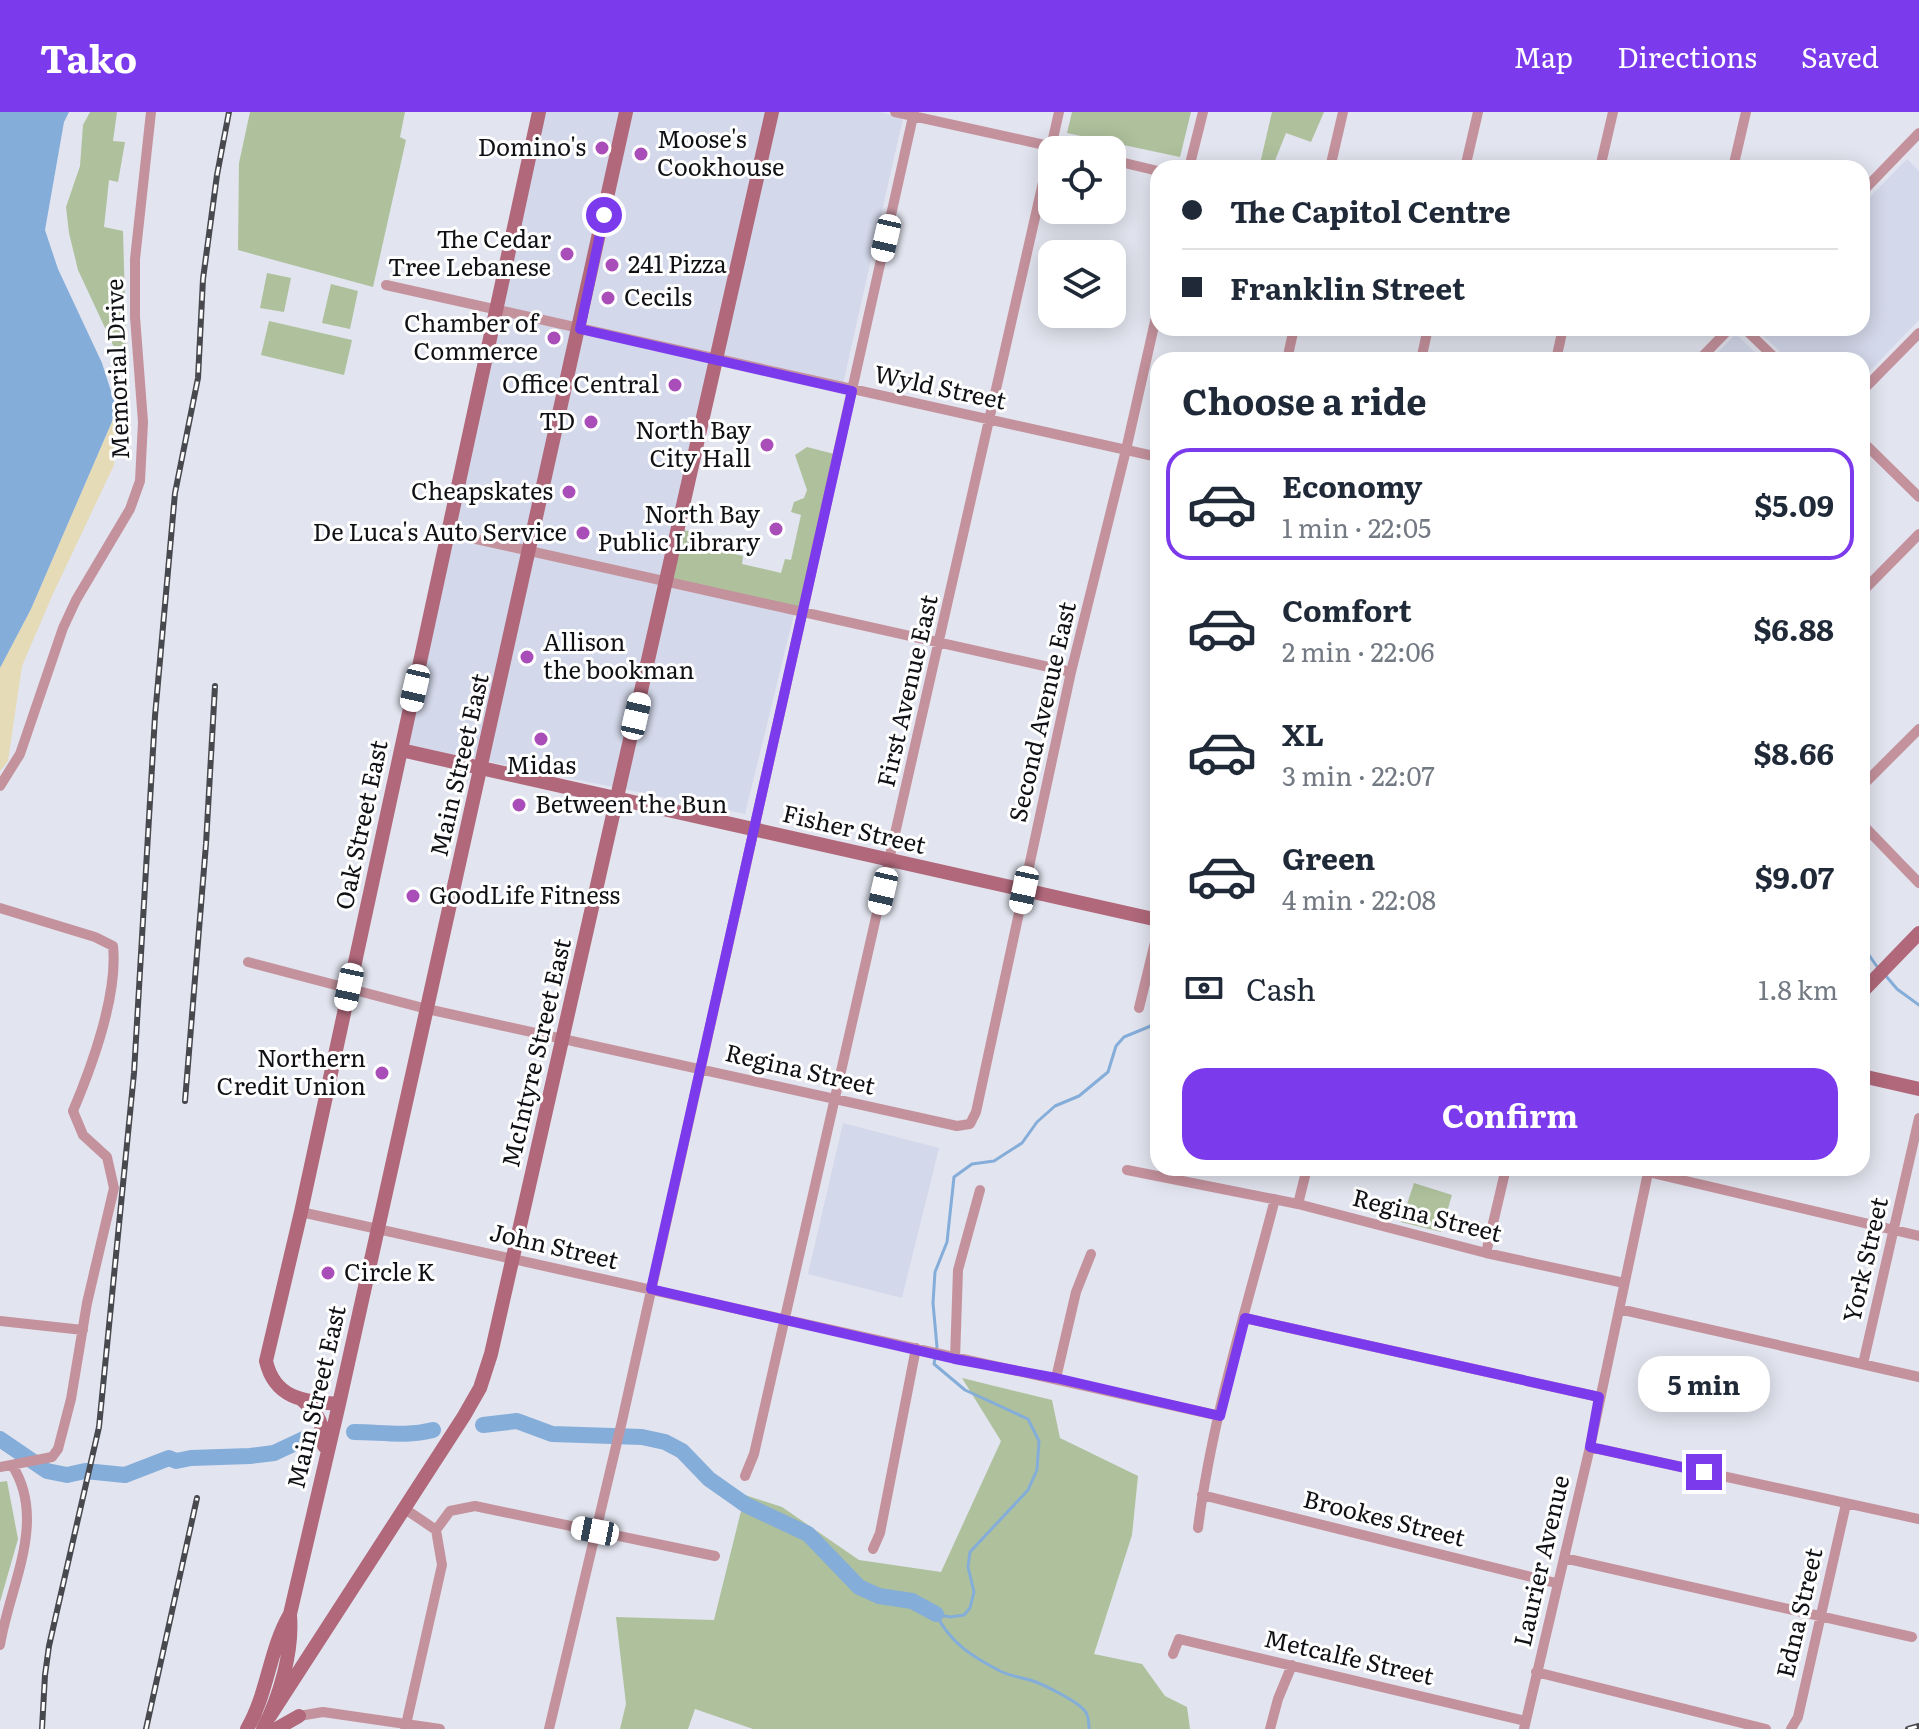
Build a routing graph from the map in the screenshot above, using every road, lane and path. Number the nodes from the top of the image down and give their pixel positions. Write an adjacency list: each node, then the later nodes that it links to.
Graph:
1 (151, 112): 54 (street, Memorial Drive)
2 (539, 112): 26 (main road, Oak Street East)
3 (626, 112): 27 (main road, Main Street East)
4 (772, 112): 34 (main road, McIntyre Street East)
5 (895, 112): 12 (street)
6 (1059, 112): 14 (street, First Avenue East)
7 (1203, 112): 16 (street)
8 (1343, 112): 17 (street)
9 (1478, 112): 18 (street)
10 (1613, 112): 19 (street)
11 (1746, 112): 20 (street)
12 (914, 114): 15 (street); 36 (street)
13 (1919, 133): 23 (street)
14 (1054, 136)
15 (1038, 144)
16 (1191, 160)
17 (1332, 160)
18 (1467, 160)
19 (1602, 160)
20 (1735, 160)
21 (1126, 163): 22 (street)
22 (1150, 169)
23 (1870, 184)
24 (1038, 205): 37 (street, First Avenue East)
25 (386, 285): 26 (street, Wyld Street)
26 (498, 310): 27 (street, Wyld Street); 42 (main road, Oak Street East)
27 (580, 329): 34 (street, Wyld Street); 44 (main road, Main Street East)
28 (1919, 333): 35 (street)
29 (1152, 336): 39 (street, Second Avenue East)
30 (1722, 336): 32 (street)
31 (1752, 336): 33 (street)
32 (1707, 352)
33 (1769, 352)
34 (716, 360): 36 (street, Wyld Street); 45 (main road, McIntyre Street East)
35 (1870, 383)
36 (852, 391): 37 (street, Wyld Street); 47 (street)
37 (990, 419): 39 (street, Wyld Street); 48 (street, First Avenue East)
38 (1870, 449): 41 (street)
39 (1126, 450): 40 (street, Wyld Street); 49 (street, Second Avenue East)
40 (1150, 455)
41 (1919, 497)
42 (449, 533): 44 (street); 51 (main road, Oak Street East)
43 (1919, 534): 46 (street)
44 (530, 551): 45 (street); 52 (main road, Main Street East)
45 (667, 579): 47 (street); 55 (main road, McIntyre Street East)
46 (1870, 584)
47 (803, 612): 48 (street); 56 (street)
48 (939, 643): 49 (street); 58 (street, First Avenue East)
49 (1071, 672): 60 (street, Second Avenue East)
50 (1919, 729): 53 (street)
51 (401, 750): 52 (main road, Fisher Street); 67 (main road, Oak Street East)
52 (482, 768): 55 (main road, Fisher Street); 69 (main road, Main Street East)
53 (1870, 778)
54 (0, 786)
55 (617, 798): 56 (main road, Fisher Street); 70 (main road, McIntyre Street East)
56 (753, 828): 58 (main road, Fisher Street); 71 (street)
57 (1870, 832): 59 (street)
58 (890, 861): 60 (main road, Fisher Street); 74 (street, First Avenue East)
59 (1919, 883)
60 (1024, 890): 62 (main road, Fisher Street); 76 (street, Second Avenue East)
61 (0, 908): 100 (street)
62 (1150, 918)
63 (1919, 933): 66 (main road)
64 (248, 962): 67 (street, Regina Street)
65 (1150, 963): 68 (street)
66 (1870, 984)
67 (349, 987): 69 (street, Regina Street); 87 (main road, Oak Street East)
68 (1139, 1008)
69 (427, 1009): 70 (street, Regina Street); 88 (main road, Main Street East)
70 (563, 1039): 71 (street, Regina Street); 93 (main road, McIntyre Street East)
71 (699, 1068): 74 (street, Regina Street); 95 (street)
72 (1870, 1078): 73 (main road)
73 (1919, 1089)
74 (834, 1099): 76 (street, Regina Street); 98 (street, First Avenue East)
75 (1919, 1118): 89 (street, York Street)
76 (970, 1124)
77 (1127, 1170): 78 (street, Regina Street)
78 (1150, 1175)
79 (1158, 1176): 85 (street, Regina Street)
80 (1305, 1176): 86 (street)
81 (1504, 1176): 91 (street)
82 (1647, 1176): 94 (street, Laurier Avenue)
83 (1672, 1176): 89 (street)
84 (980, 1190): 102 (street)
85 (1275, 1199): 86 (street, Regina Street); 97 (street)
86 (1298, 1204): 91 (street, Regina Street)
87 (301, 1212): 88 (street, John Street); 106 (main road, Oak Street East)
88 (378, 1228): 93 (street, John Street); 108 (main road, Main Street East)
89 (1893, 1231): 90 (street); 103 (street, York Street)
90 (1919, 1236)
91 (1486, 1253): 94 (street, Regina Street)
92 (1091, 1254): 105 (street)
93 (512, 1258): 95 (street, John Street); 116 (main road, McIntyre Street East)
94 (1624, 1283): 96 (street, Laurier Avenue)
95 (651, 1289): 98 (street, John Street); 120 (street)
96 (1619, 1309): 103 (street); 107 (street, Laurier Avenue)
97 (1245, 1318): 107 (street); 109 (street)
98 (784, 1319): 101 (street, John Street); 113 (street, First Avenue East)
99 (0, 1321): 100 (street)
100 (83, 1330): 112 (street)
101 (918, 1349): 102 (street, John Street); 121 (street)
102 (955, 1359): 105 (street, John Street)
103 (1863, 1364): 104 (street)
104 (1919, 1377)
105 (1056, 1378): 109 (street, John Street)
106 (298, 1397): 108 (main road, Oak Street East); 111 (main road)
107 (1599, 1397): 110 (street, Laurier Avenue)
108 (339, 1404): 111 (main road, Main Street East)
109 (1220, 1416): 114 (street)
110 (1590, 1447): 115 (street); 123 (street, Laurier Avenue)
111 (326, 1459): 125 (main road, Main Street East)
112 (6, 1466): 128 (street)
113 (745, 1476)
114 (1202, 1495): 118 (street); 124 (street, Brookes Street)
115 (1846, 1504): 117 (street); 126 (street, Edna Street)
116 (405, 1509): 119 (street); 133 (main road, McIntyre Street East)
117 (1919, 1519)
118 (1198, 1528)
119 (436, 1530): 120 (street); 135 (street)
120 (595, 1531): 122 (street); 138 (street)
121 (873, 1549)
122 (715, 1556)
123 (1564, 1558): 124 (street, Laurier Avenue); 126 (street)
124 (1556, 1583): 131 (street, Laurier Avenue)
125 (290, 1614): 133 (main road, Main Street East); 136 (main road, Main Street East)
126 (1818, 1617): 127 (street); 141 (street, Edna Street)
127 (1912, 1637)
128 (0, 1645)
129 (1173, 1654): 130 (street, Metcalfe Street)
130 (1292, 1665): 134 (street, Metcalfe Street); 139 (street)
131 (1536, 1672): 134 (street, Laurier Avenue); 140 (street)
132 (299, 1716): 133 (main road); 135 (street)
133 (269, 1725)
134 (1524, 1725)
135 (406, 1726): 137 (street)
136 (247, 1729)
137 (440, 1729)
138 (549, 1729)
139 (1270, 1729)
140 (1766, 1729)
141 (1791, 1729)

